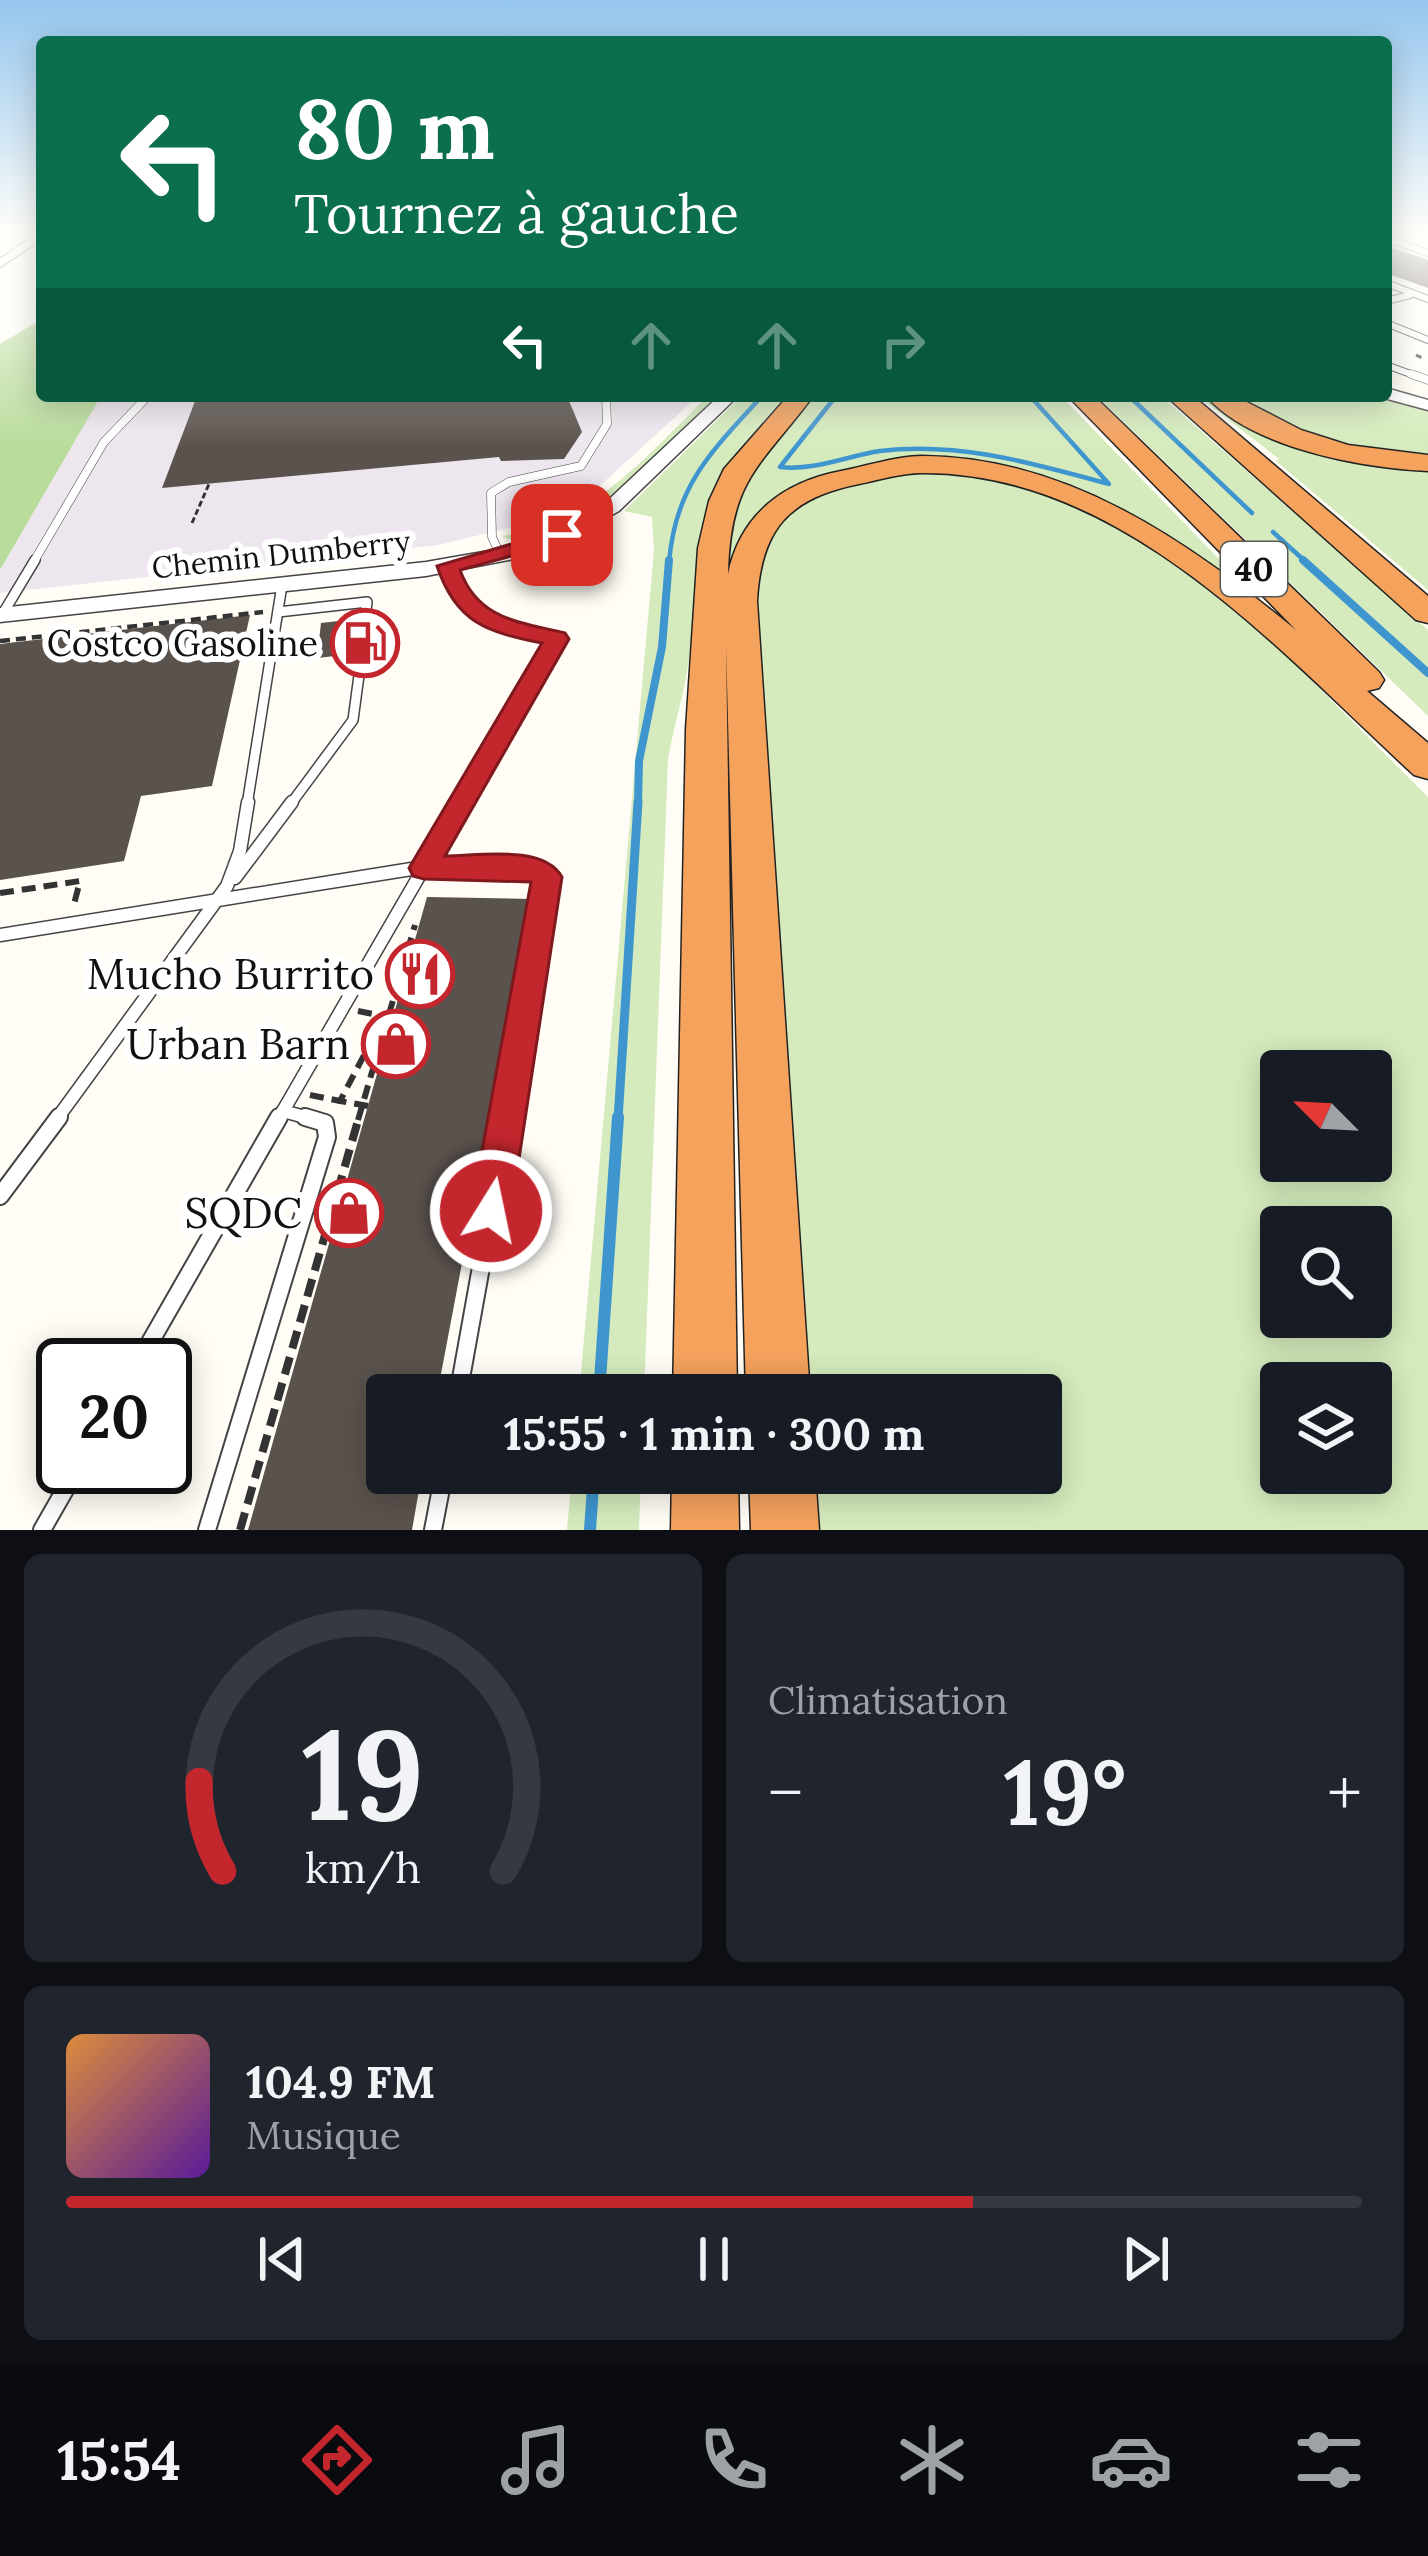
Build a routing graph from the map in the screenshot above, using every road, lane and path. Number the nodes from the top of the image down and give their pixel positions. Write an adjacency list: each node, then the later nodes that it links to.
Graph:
1 (1392, 325): 2 (lane)
2 (1428, 340)
3 (1416, 355): 4 (path)
4 (1422, 358)
5 (1392, 367): 6 (lane)
6 (1428, 380)
7 (1392, 393): 15 (street)
8 (142, 402): 25 (lane)
9 (606, 402): 19 (lane)
10 (723, 402): 19 (street, Chemin Dumberry)
11 (796, 402): 47 (highway)
12 (1086, 402): 29 (highway, 40)
13 (1185, 402): 24 (highway, 40)
14 (1228, 402): 16 (highway)
15 (1428, 402)
16 (1428, 463)
17 (208, 484): 18 (path)
18 (192, 524)
19 (501, 556): 20 (street, Chemin Dumberry)
20 (448, 566): 21 (street, Chemin Dumberry); 31 (lane)
21 (282, 585): 23 (lane); 25 (street, Chemin Dumberry)
22 (258, 612): 27 (path)
23 (278, 612): 26 (lane); 34 (lane)
24 (1428, 613)
25 (1, 615)
26 (365, 618)
27 (0, 641)
28 (362, 653): 34 (lane)
29 (1428, 742)
30 (1428, 765): 48 (highway)
31 (424, 868): 34 (lane); 37 (lane); 46 (lane)
32 (80, 881): 33 (path)
33 (0, 893)
34 (219, 900): 36 (lane); 44 (lane)
35 (417, 916): 38 (path)
36 (0, 935)
37 (343, 1008): 38 (path); 43 (lane)
38 (388, 1018): 39 (path)
39 (383, 1043): 41 (path); 42 (path)
40 (313, 1095): 41 (path)
41 (340, 1101): 42 (path)
42 (365, 1105): 55 (path)
43 (283, 1111): 45 (lane); 54 (lane)
44 (0, 1196)
45 (153, 1338)
46 (462, 1374)
47 (705, 1374)
48 (777, 1374)
49 (63, 1494): 53 (lane)
50 (440, 1494): 56 (lane)
51 (705, 1494): 57 (highway)
52 (783, 1494): 58 (highway)
53 (42, 1530)
54 (207, 1530)
55 (239, 1530)
56 (434, 1530)
57 (705, 1530)
58 (785, 1530)

